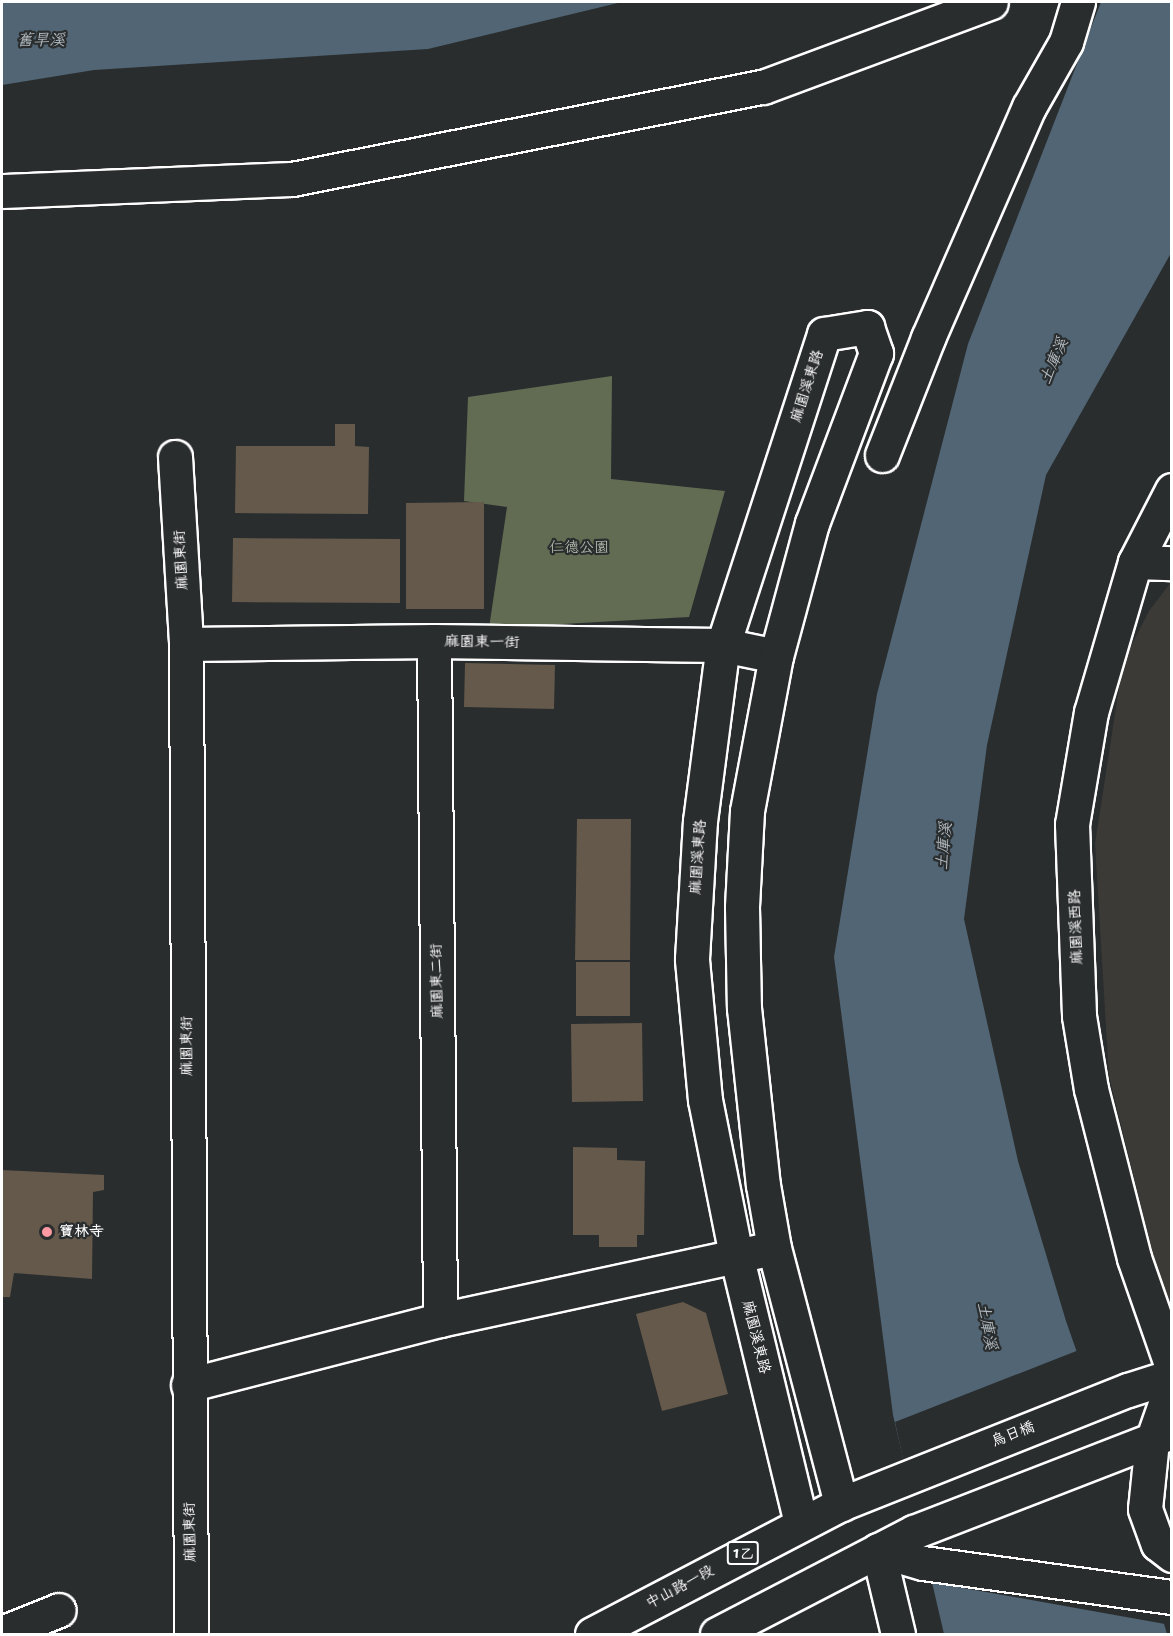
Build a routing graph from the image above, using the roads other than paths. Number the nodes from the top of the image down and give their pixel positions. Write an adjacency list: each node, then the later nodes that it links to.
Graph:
1 (991, 2): 3 (street)
2 (1078, 2): 4 (street)
3 (2, 191)
4 (882, 455)
5 (175, 457): 10 (street, 麻園東街)
6 (1172, 490): 7 (street, 麻園溪西路)
7 (1135, 562): 8 (street); 16 (street, 麻園溪西路)
8 (1172, 563)
9 (435, 641): 10 (street, 麻園東一街); 11 (street, 麻園東一街); 15 (street, 麻園東二街)
10 (186, 644): 19 (street, 麻園東街)
11 (723, 645): 12 (street, 麻園東一街); 12 (street, 麻園溪東路); 14 (street, 麻園溪東路)
12 (776, 656): 13 (street, 麻園溪東路)
13 (774, 1248): 14 (street); 22 (street, 麻園溪東路)
14 (736, 1255): 15 (street); 23 (street, 麻園溪東路)
15 (440, 1320): 19 (street)
16 (1172, 1367)
17 (1172, 1376): 21 (street, 烏日橋 / 1乙)
18 (1172, 1384): 20 (street)
19 (188, 1385): 29 (street, 麻園東街)
20 (1154, 1440): 24 (street); 25 (street)
21 (899, 1479): 22 (street, 中山路一段 / 1乙)
22 (841, 1504): 23 (street, 中山路一段 / 1乙)
23 (801, 1522): 30 (street, 中山路一段 / 1乙)
24 (878, 1550): 26 (street); 31 (street); 32 (street)
25 (1172, 1556)
26 (1172, 1597)
27 (59, 1610): 28 (street)
28 (2, 1633)
29 (191, 1635)
30 (592, 1635)
31 (717, 1635)
32 (898, 1635)

